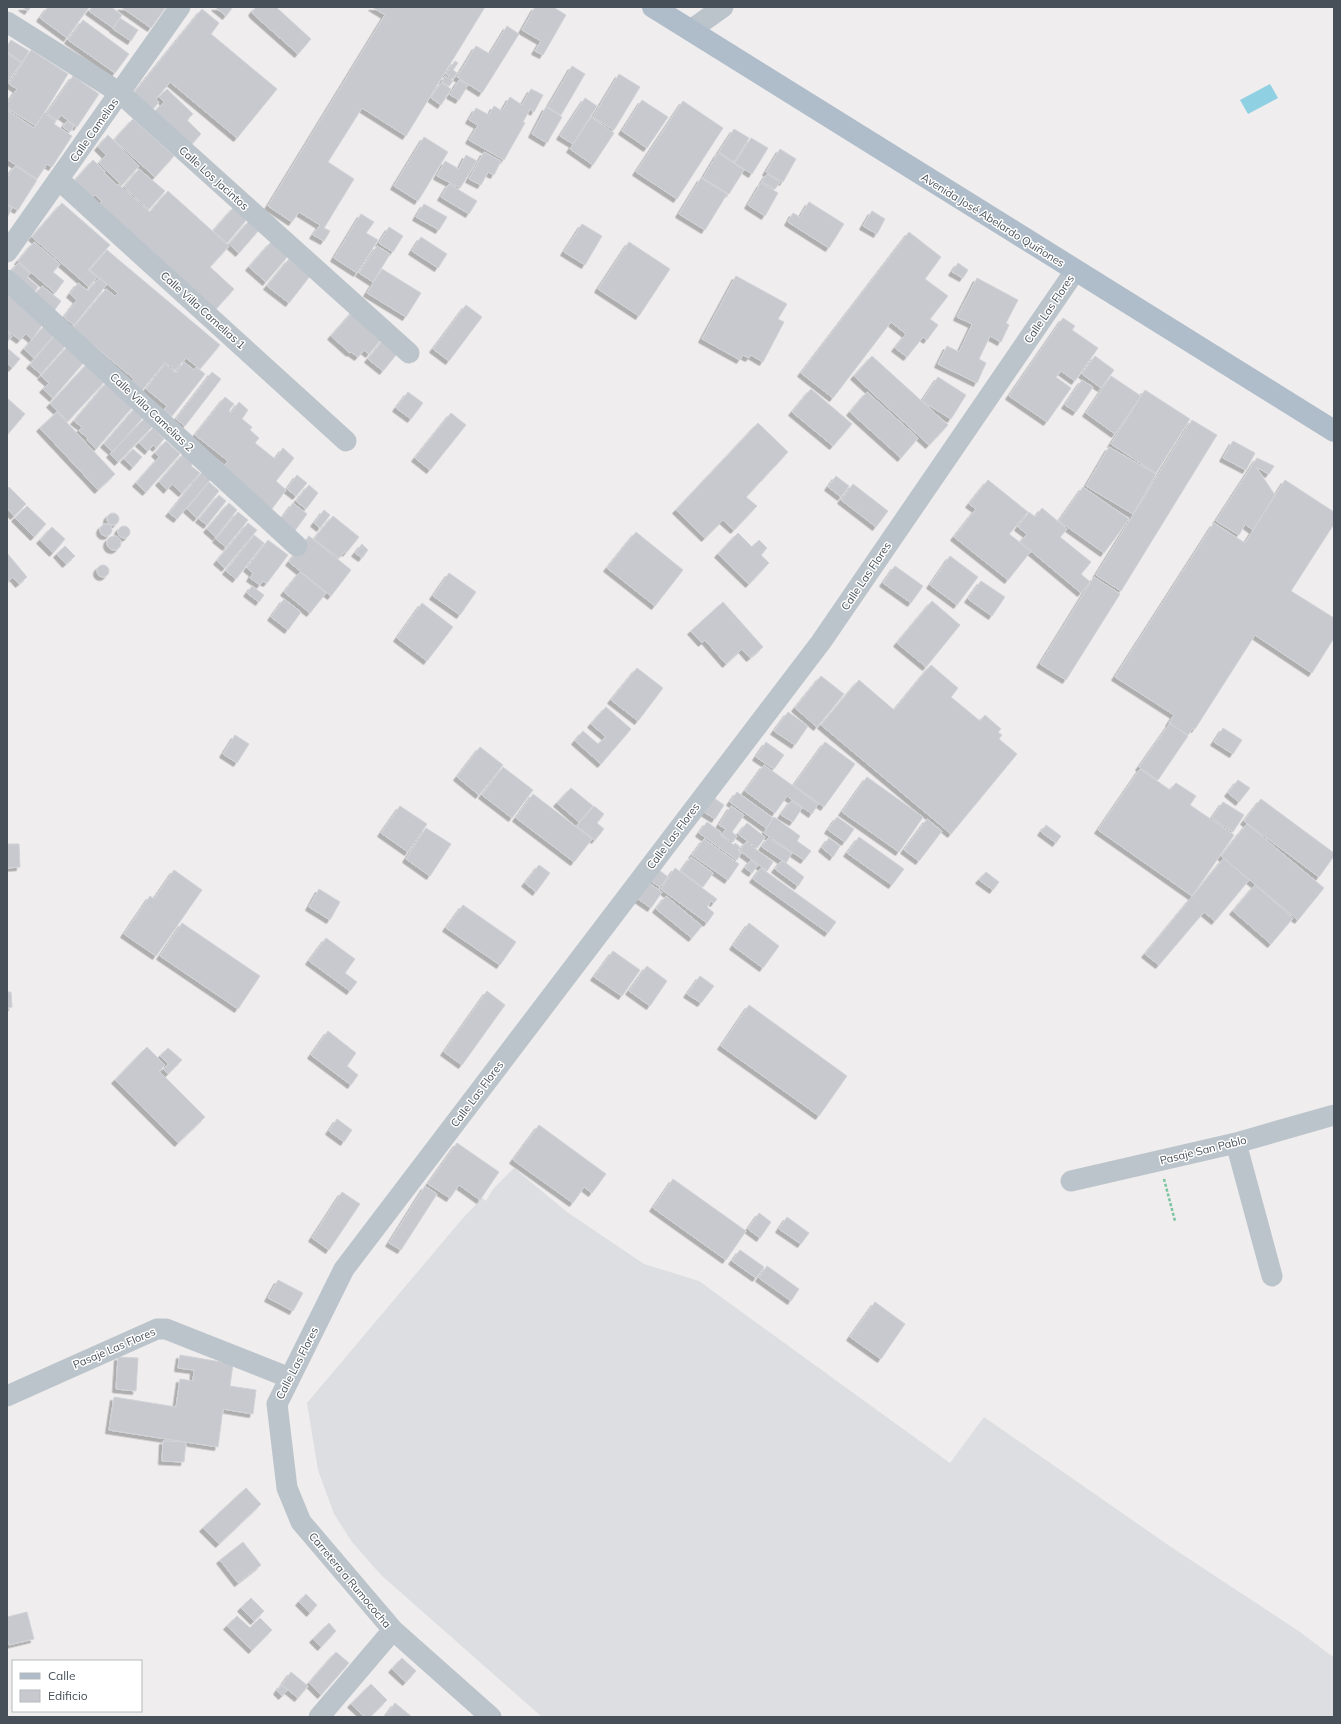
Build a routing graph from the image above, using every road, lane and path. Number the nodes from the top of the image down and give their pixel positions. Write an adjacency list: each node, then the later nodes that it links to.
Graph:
1 (180, 7): 6 (street, Calle Camelias)
2 (653, 7): 5 (main road, Avenida José Abelardo Quiñones)
3 (723, 7): 5 (street)
4 (7, 22): 6 (street, Calle Los Jacintos)
5 (691, 30): 9 (main road, Avenida José Abelardo Quiñones)
6 (120, 93): 7 (street, Calle Camelias); 11 (street, Calle Los Jacintos)
7 (59, 180): 8 (street, Calle Camelias); 13 (street, Calle Villa Camelias 1)
8 (7, 252)
9 (1075, 271): 12 (main road, Avenida José Abelardo Quiñones); 21 (street, Calle Las Flores)
10 (7, 280): 14 (street, Calle Villa Camelias 2)
11 (409, 353)
12 (1334, 431)
13 (346, 441)
14 (297, 546)
15 (1334, 1115): 16 (street, Pasaje San Pablo)
16 (1236, 1143): 17 (street, Pasaje San Pablo); 20 (street)
17 (1159, 1162): 18 (street, Pasaje San Pablo); 19 (path)
18 (1072, 1181)
19 (1175, 1221)
20 (1272, 1276)
21 (290, 1378): 22 (street, Pasaje Las Flores); 23 (street, Calle Las Flores)
22 (7, 1396)
23 (277, 1404): 24 (street, Carretera a Rumococha)
24 (392, 1630): 25 (street); 26 (street, Carretera a Rumococha)
25 (319, 1717)
26 (491, 1717)

